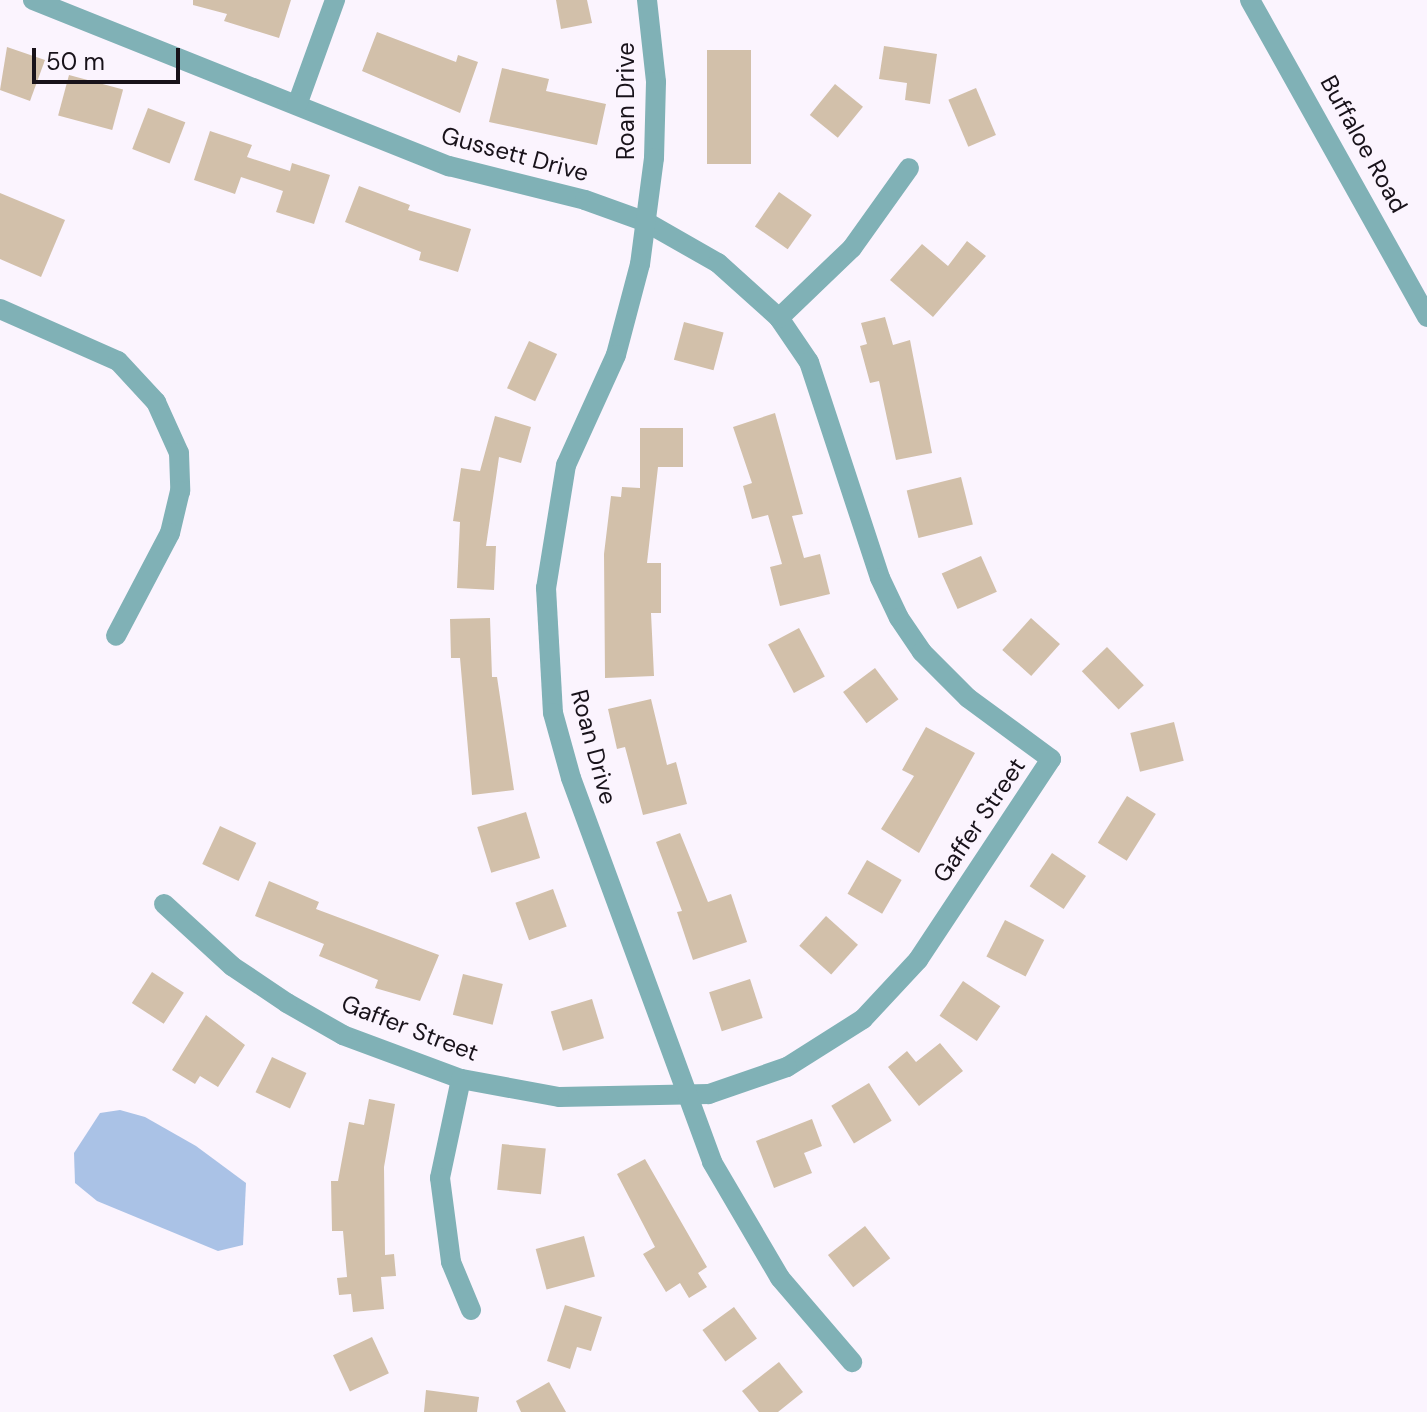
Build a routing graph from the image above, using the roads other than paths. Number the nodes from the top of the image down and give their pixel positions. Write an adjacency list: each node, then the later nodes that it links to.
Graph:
1 (33, 0): 5 (street, Gussett Drive)
2 (335, 0): 5 (street)
3 (647, 0): 7 (street, Roan Drive)
4 (1250, 0): 9 (street, Buffaloe Road)
5 (297, 105): 7 (street, Gussett Drive)
6 (909, 168): 10 (street)
7 (646, 222): 10 (street, Gussett Drive); 15 (street, Roan Drive)
8 (0, 309): 11 (street)
9 (1427, 317)
10 (779, 318): 12 (street, Gussett Drive)
11 (116, 636)
12 (1051, 759): 15 (street, Gaffer Street)
13 (164, 904): 14 (street, Gaffer Street)
14 (461, 1079): 15 (street, Gaffer Street); 16 (street)
15 (686, 1096): 17 (street, Roan Drive)
16 (471, 1310)
17 (852, 1362)

